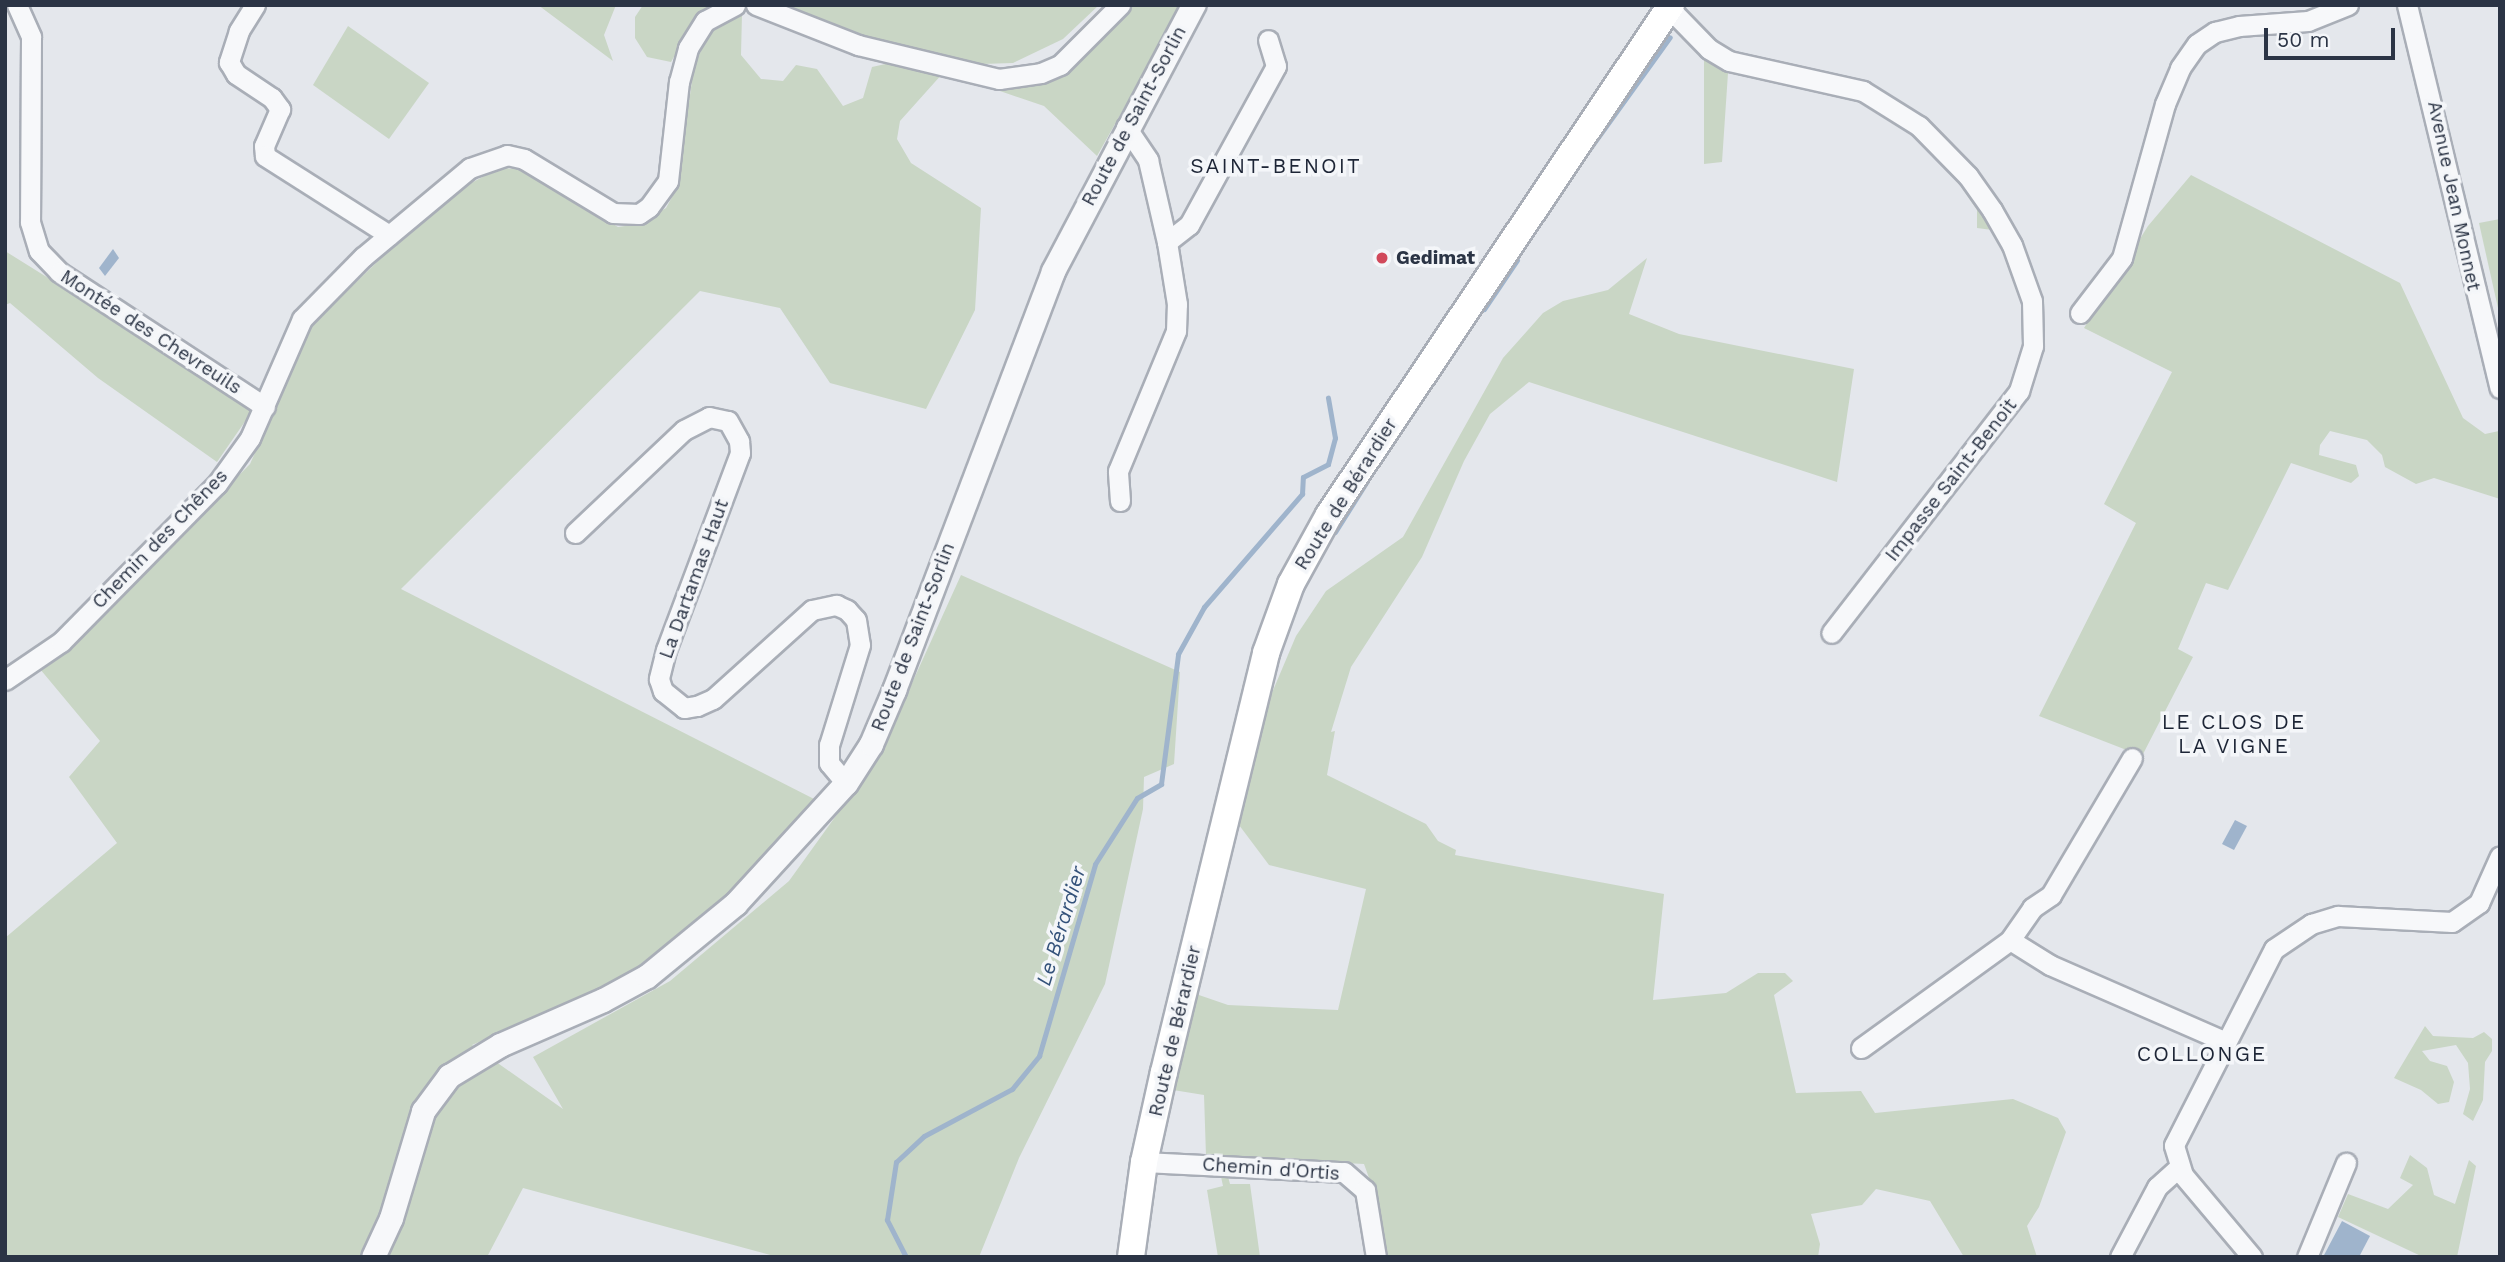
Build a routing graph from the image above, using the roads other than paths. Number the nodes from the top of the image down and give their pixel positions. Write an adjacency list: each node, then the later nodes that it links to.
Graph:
1 (17, 5): 16 (street, Montée des Chevreuils)
2 (255, 5): 12 (street)
3 (735, 5): 12 (street, Chemin des Chênes)
4 (756, 5): 5 (street)
5 (1120, 5)
6 (1193, 5): 11 (street, Route de Saint-Sorlin)
7 (2348, 5): 14 (street)
8 (2407, 5): 15 (street, Avenue Jean Monnet)
9 (1671, 7): 19 (street, Impasse Saint-Benoit); 27 (main road, Route de Bérardier)
10 (1268, 40): 13 (street)
11 (1126, 127): 13 (street); 22 (street, Route de Saint-Sorlin)
12 (389, 235): 16 (street, Chemin des Chênes)
13 (1167, 242): 17 (street)
14 (2080, 313)
15 (2500, 387)
16 (265, 407): 20 (street, Chemin des Chênes)
17 (1120, 501)
18 (575, 533): 22 (street, La Dartamas Haut)
19 (1831, 633)
20 (5, 680)
21 (2132, 758): 24 (street)
22 (846, 783): 31 (street, Route de Saint-Sorlin)
23 (2500, 856): 25 (street)
24 (2010, 940): 25 (street); 26 (street)
25 (2226, 1042): 29 (street)
26 (1861, 1048)
27 (1144, 1162): 32 (main road, Route de Bérardier); 33 (street, Chemin d'Ortis)
28 (2346, 1163): 35 (street)
29 (2178, 1168): 30 (street); 34 (street)
30 (2124, 1255)
31 (373, 1257)
32 (1131, 1257)
33 (1376, 1257)
34 (2252, 1257)
35 (2307, 1257)

